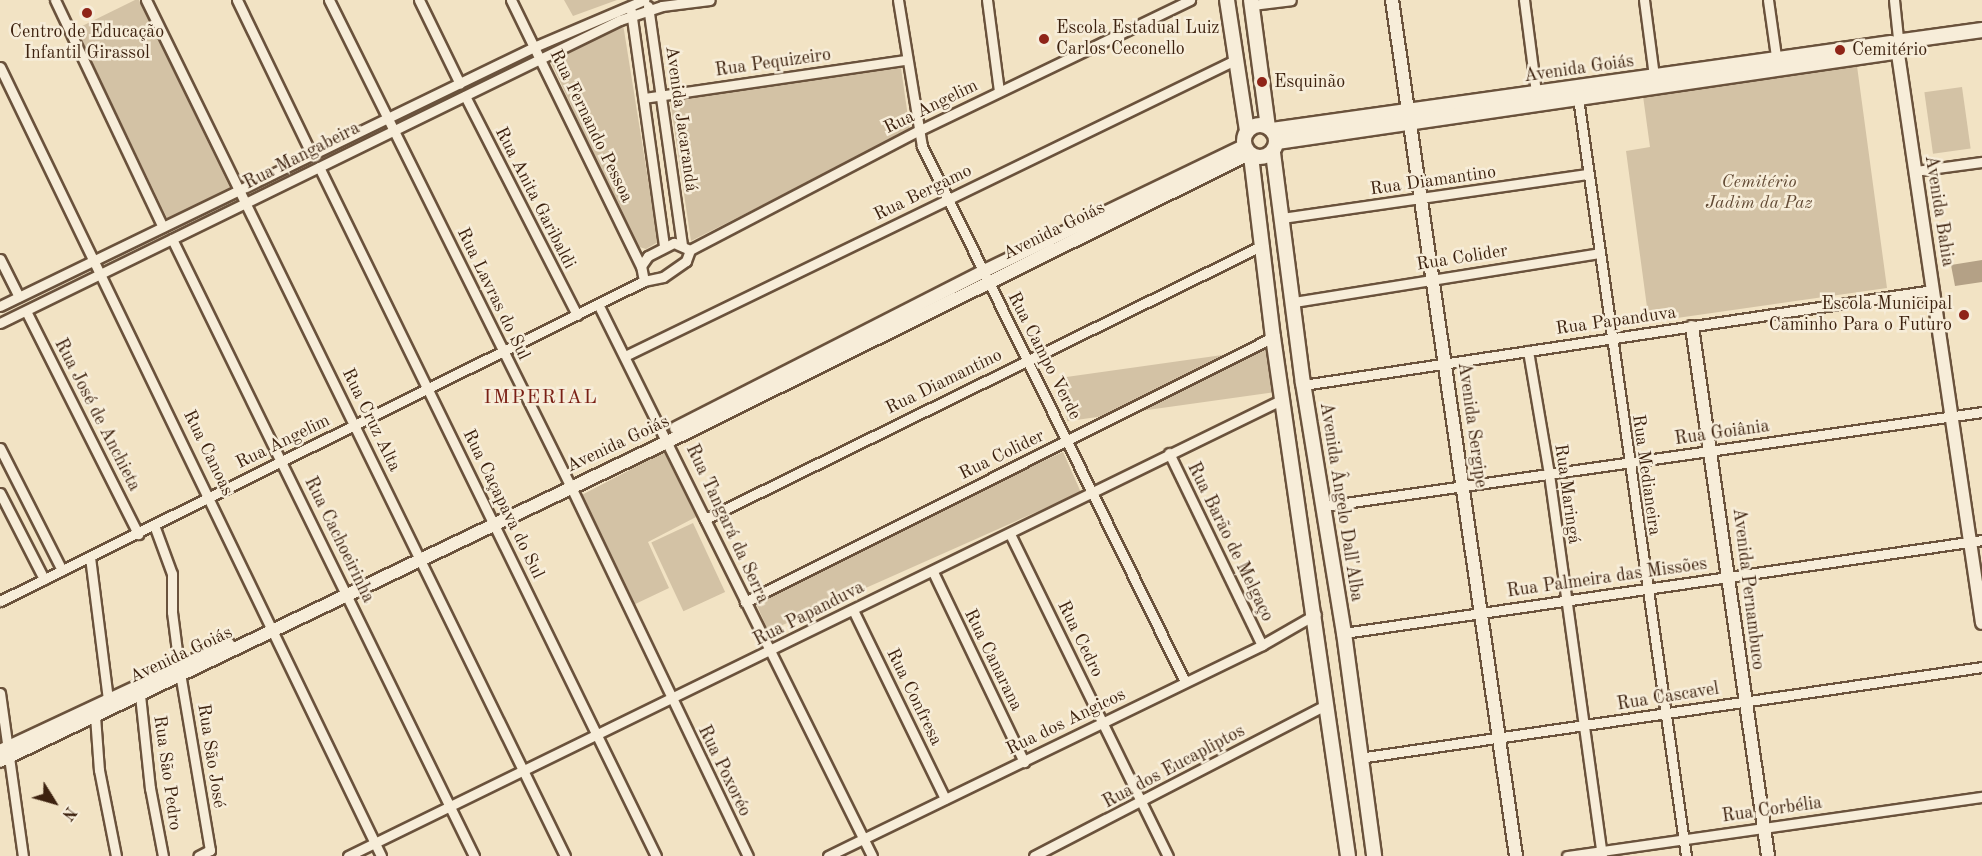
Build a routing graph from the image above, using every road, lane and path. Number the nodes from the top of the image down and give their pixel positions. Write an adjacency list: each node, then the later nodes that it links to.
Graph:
1 (55, 0): 58 (street)
2 (146, 0): 53 (street, Rua Cruz Alta)
3 (237, 0): 48 (street)
4 (329, 0): 41 (street, Rua Lavras do Sul)
5 (419, 0): 34 (street)
6 (512, 0): 27 (street, Rua Fernando Pessoa)
7 (647, 0): 19 (street, Rua Mangabeira); 21 (street); 22 (street, Avenida Jacarandá)
8 (710, 0): 21 (street)
9 (898, 0): 29 (street, Rua Campo Verde)
10 (987, 0): 35 (street)
11 (1190, 0): 35 (street, Rua Angelim)
12 (1227, 0): 30 (main road)
13 (1291, 0): 20 (street)
14 (1392, 0): 42 (street, Avenida Sergipe)
15 (1524, 0): 36 (street)
16 (1644, 0): 33 (street)
17 (1768, 0): 31 (street)
18 (1894, 0): 26 (street)
19 (630, 2): 23 (street); 27 (street, Rua Mangabeira)
20 (1251, 2): 46 (main road, Avenida Ângelo Dall'Alba)
21 (662, 6): 22 (street, Rua Mangabeira)
22 (648, 11): 23 (street, Rua Mangabeira); 38 (street, Avenida Jacarandá)
23 (632, 16): 28 (street, Rua Mangabeira); 39 (street)
24 (1982, 30): 26 (main road, Avenida Goiás)
25 (1982, 39): 26 (main road, Avenida Goiás)
26 (1898, 46): 31 (main road, Avenida Goiás); 51 (street, Avenida Bahia)
27 (534, 47): 28 (street, Rua Fernando Pessoa); 34 (street, Rua Mangabeira)
28 (540, 59): 37 (street, Rua Mangabeira); 66 (street, Rua Fernando Pessoa)
29 (906, 60): 38 (street, Rua Pequizeiro); 44 (street, Rua Campo Verde)
30 (1235, 60): 45 (main road); 54 (street, Rua Bergamo)
31 (1777, 64): 33 (main road, Avenida Goiás); 40 (main road, Avenida Goiás)
32 (0, 67): 65 (street, Rua Canoas)
33 (1654, 76): 36 (main road, Avenida Goiás)
34 (460, 84): 41 (street, Rua Mangabeira)
35 (999, 91): 44 (street, Rua Angelim)
36 (1536, 93): 42 (main road, Avenida Goiás)
37 (465, 96): 43 (street, Rua Mangabeira); 77 (street, Rua Anita Garibaldi)
38 (661, 96): 39 (street, Rua Pequizeiro); 62 (street, Avenida Jacarandá)
39 (644, 98): 61 (street)
40 (1578, 98): 42 (main road, Avenida Goiás); 52 (street, Rua Medianeira)
41 (387, 117): 43 (street, Rua Lavras do Sul); 48 (street, Rua Mangabeira)
42 (1409, 117): 46 (main road, Avenida Goiás); 55 (street, Avenida Sergipe)
43 (393, 129): 50 (street, Rua Mangabeira); 84 (street, Rua Lavras do Sul)
44 (918, 130): 54 (street, Rua Campo Verde); 62 (street, Rua Angelim)
45 (1247, 132): 46 (main road); 47 (main road)
46 (1272, 138): 47 (main road); 57 (main road, Avenida Ângelo Dall'Alba)
47 (1248, 152): 60 (main road); 68 (street, Avenida Goiás)
48 (312, 155): 53 (street, Rua Mangabeira)
49 (1982, 162): 51 (street)
50 (319, 167): 56 (street, Rua Mangabeira); 89 (street, Rua Caçapava do Sul)
51 (1915, 171): 71 (street, Avenida Bahia)
52 (1588, 174): 55 (street, Rua Diamantino); 63 (street, Rua Medianeira)
53 (239, 190): 56 (street, Rua Cruz Alta); 58 (street, Rua Mangabeira)
54 (947, 200): 68 (street, Rua Campo Verde); 85 (street, Rua Bergamo)
55 (1420, 201): 57 (street, Rua Diamantino); 69 (street, Avenida Sergipe)
56 (245, 203): 59 (street, Rua Mangabeira); 93 (street, Rua Cruz Alta)
57 (1282, 218): 73 (main road, Avenida Ângelo Dall'Alba)
58 (163, 227): 65 (street, Rua Mangabeira)
59 (172, 239): 67 (street, Rua Mangabeira); 99 (street, Rua Cachoeirinha)
60 (1263, 244): 80 (main road); 86 (street, Rua Diamantino)
61 (664, 246): 62 (street); 66 (street)
62 (686, 247): 70 (street, Rua Angelim)
63 (1599, 252): 69 (street, Rua Colider); 81 (street, Rua Medianeira)
64 (0, 259): 72 (street)
65 (94, 260): 67 (street, Rua Canoas); 72 (street, Rua Mangabeira)
66 (641, 266): 70 (street, Rua Fernando Pessoa)
67 (101, 273): 76 (street, Rua Mangabeira); 106 (street, Rua Canoas)
68 (986, 278): 86 (street, Rua Campo Verde); 94 (street, Avenida Goiás)
69 (1432, 280): 73 (street, Rua Colider); 87 (street, Avenida Sergipe)
70 (644, 281): 74 (street, Rua Angelim)
71 (1933, 290): 79 (street, Rua Papanduva); 92 (street, Avenida Bahia)
72 (19, 297): 75 (street, Rua Mangabeira)
73 (1294, 302): 82 (main road, Avenida Ângelo Dall'Alba)
74 (598, 304): 77 (street, Rua Angelim); 85 (street, Rua Tangará da Serra)
75 (0, 306)
76 (26, 311): 78 (street, Rua Mangabeira); 111 (street, Rua José de Anchieta)
77 (577, 315): 84 (street, Rua Angelim)
78 (0, 323)
79 (1692, 327): 81 (street, Rua Papanduva); 97 (street, Avenida Pernambuco)
80 (1273, 337): 82 (main road); 90 (main road); 95 (street, Rua Colider)
81 (1611, 337): 83 (street, Rua Papanduva); 100 (street, Rua Medianeira)
82 (1298, 346): 88 (main road, Avenida Ângelo Dall'Alba)
83 (1528, 351): 87 (street, Rua Papanduva); 101 (street, Rua Maringá)
84 (504, 354): 89 (street, Rua Angelim); 102 (street, Rua Lavras do Sul)
85 (625, 356): 94 (street, Rua Tangará da Serra)
86 (1027, 360): 95 (street, Rua Campo Verde); 108 (street, Rua Diamantino)
87 (1444, 364): 88 (street, Rua Papanduva); 103 (street, Avenida Sergipe)
88 (1303, 385): 107 (main road, Avenida Ângelo Dall'Alba)
89 (430, 390): 93 (street, Rua Angelim); 109 (street, Rua Caçapava do Sul)
90 (1283, 399): 98 (street, Rua Papanduva); 127 (main road)
91 (1982, 412): 92 (street, Rua Goiânia)
92 (1954, 416): 97 (street, Rua Goiânia); 113 (street, Avenida Bahia)
93 (355, 425): 99 (street, Rua Angelim); 115 (street, Rua Cruz Alta)
94 (668, 437): 102 (street, Avenida Goiás); 108 (street, Rua Tangará da Serra)
95 (1068, 441): 105 (street, Rua Campo Verde); 124 (street, Rua Colider)
96 (0, 448): 116 (street)
97 (1712, 451): 100 (street, Rua Goiânia); 118 (street, Avenida Pernambuco)
98 (1169, 453): 105 (street, Rua Papanduva); 131 (street, Rua Barão de Melgaço)
99 (283, 461): 106 (street, Rua Angelim); 121 (street, Rua Cachoeirinha)
100 (1628, 462): 101 (street, Rua Goiânia); 120 (street, Rua Medianeira)
101 (1550, 474): 103 (street, Rua Goiânia); 123 (street, Rua Maringá)
102 (569, 483): 109 (street, Avenida Goiás); 139 (street, Rua Lavras do Sul)
103 (1462, 487): 107 (street, Rua Goiânia); 126 (street, Avenida Sergipe)
104 (0, 493): 119 (street)
105 (1092, 494): 112 (street, Rua Papanduva); 135 (street, Rua Campo Verde)
106 (210, 496): 110 (street, Rua Angelim); 129 (street, Rua Canoas)
107 (1324, 507): 130 (main road, Avenida Ângelo Dall'Alba)
108 (705, 519): 124 (street, Rua Tangará da Serra)
109 (493, 522): 115 (street, Avenida Goiás); 147 (street, Rua Caçapava do Sul)
110 (154, 525): 111 (street, Rua Angelim); 134 (street, Rua São José)
111 (138, 534): 114 (street, Rua Angelim)
112 (1010, 534): 117 (street, Rua Papanduva); 145 (street, Rua Cedro)
113 (1976, 541): 118 (street, Rua Palmeira das Missões); 128 (street, Avenida Bahia)
114 (90, 557): 116 (street, Rua Angelim); 138 (street)
115 (421, 557): 121 (street, Avenida Goiás); 152 (street, Rua Cruz Alta)
116 (62, 570): 119 (street, Rua Angelim)
117 (933, 572): 125 (street, Rua Papanduva); 151 (street, Rua Canarana)
118 (1729, 578): 120 (street, Rua Palmeira das Missões); 141 (street, Avenida Pernambuco)
119 (44, 579): 122 (street, Rua Angelim)
120 (1645, 590): 123 (street, Rua Palmeira das Missões); 143 (street, Rua Medianeira)
121 (346, 593): 129 (street, Avenida Goiás); 158 (street, Rua Cachoeirinha)
122 (0, 601)
123 (1564, 601): 126 (street, Rua Palmeira das Missões); 146 (street, Rua Maringá)
124 (745, 602): 132 (street, Rua Tangará da Serra)
125 (853, 610): 132 (street, Rua Papanduva); 156 (street, Rua Confresa)
126 (1480, 612): 130 (street, Rua Palmeira das Missões); 148 (street, Avenida Sergipe)
127 (1316, 614): 131 (street, Rua dos Angicos); 142 (main road)
128 (1982, 623)
129 (272, 628): 134 (street, Avenida Goiás); 162 (street, Rua Canoas)
130 (1344, 633): 140 (main road, Avenida Ângelo Dall'Alba)
131 (1262, 645): 135 (street, Rua dos Angicos)
132 (771, 653): 139 (street, Rua Papanduva); 160 (street, Rua Tangará da Serra)
133 (1982, 667): 141 (street, Rua Cascavel)
134 (180, 671): 137 (street, Avenida Goiás); 138 (street, Avenida Goiás); 167 (street, Rua São José)
135 (1185, 682): 145 (street, Rua dos Angicos)
136 (0, 693): 149 (street)
137 (140, 694): 144 (street, Avenida Goiás); 166 (street, Rua São Pedro)
138 (108, 700): 149 (street, Avenida Goiás)
139 (671, 700): 147 (street, Rua Papanduva); 173 (street, Rua Poxoréo)
140 (1352, 703): 142 (main road); 150 (main road, Avenida Ângelo Dall'Alba)
141 (1744, 703): 143 (street, Rua Cascavel); 159 (street, Avenida Pernambuco)
142 (1327, 704): 154 (main road); 157 (street, Rua dos Eucapliptos)
143 (1665, 714): 146 (street, Rua Cascavel); 161 (street, Rua Medianeira)
144 (95, 716): 149 (street, Avenida Goiás); 165 (street)
145 (1102, 723): 151 (street, Rua dos Angicos); 157 (street, Rua Cedro)
146 (1584, 727): 148 (street, Rua Cascavel); 163 (street, Rua Maringá)
147 (596, 737): 152 (street, Rua Papanduva); 172 (street, Rua Caçapava do Sul)
148 (1499, 738): 150 (street, Rua Cascavel); 180 (street, Avenida Sergipe)
149 (3, 755): 164 (street)
150 (1359, 758): 153 (main road, Avenida Ângelo Dall'Alba)
151 (1023, 762): 156 (street, Rua dos Angicos)
152 (523, 772): 158 (street, Rua Papanduva); 171 (street, Rua Cruz Alta)
153 (1364, 790): 154 (main road); 179 (main road, Avenida Ângelo Dall'Alba)
154 (1339, 791): 178 (main road)
155 (1982, 797): 159 (street, Rua Corbélia)
156 (945, 799): 160 (street, Rua dos Angicos)
157 (1142, 803): 176 (street, Rua dos Eucapliptos); 177 (street, Rua Cedro)
158 (450, 807): 162 (street, Rua Papanduva); 170 (street, Rua Cachoeirinha)
159 (1764, 829): 161 (street, Rua Corbélia); 183 (street, Avenida Pernambuco)
160 (864, 838): 174 (street, Rua dos Angicos); 175 (street, Rua Tangará da Serra)
161 (1684, 839): 163 (street, Rua Corbélia); 182 (street, Rua Medianeira)
162 (375, 843): 168 (street, Rua Papanduva); 169 (street, Rua Canoas)
163 (1602, 853): 181 (street, Rua Corbélia)
164 (23, 856)
165 (116, 856)
166 (163, 856)
167 (198, 856)
168 (348, 856)
169 (381, 856)
170 (474, 856)
171 (565, 856)
172 (656, 856)
173 (748, 856)
174 (828, 856)
175 (872, 856)
176 (1034, 856)
177 (1168, 856)
178 (1348, 856)
179 (1374, 856)
180 (1516, 856)
181 (1567, 856)
182 (1686, 856)
183 (1768, 856)

